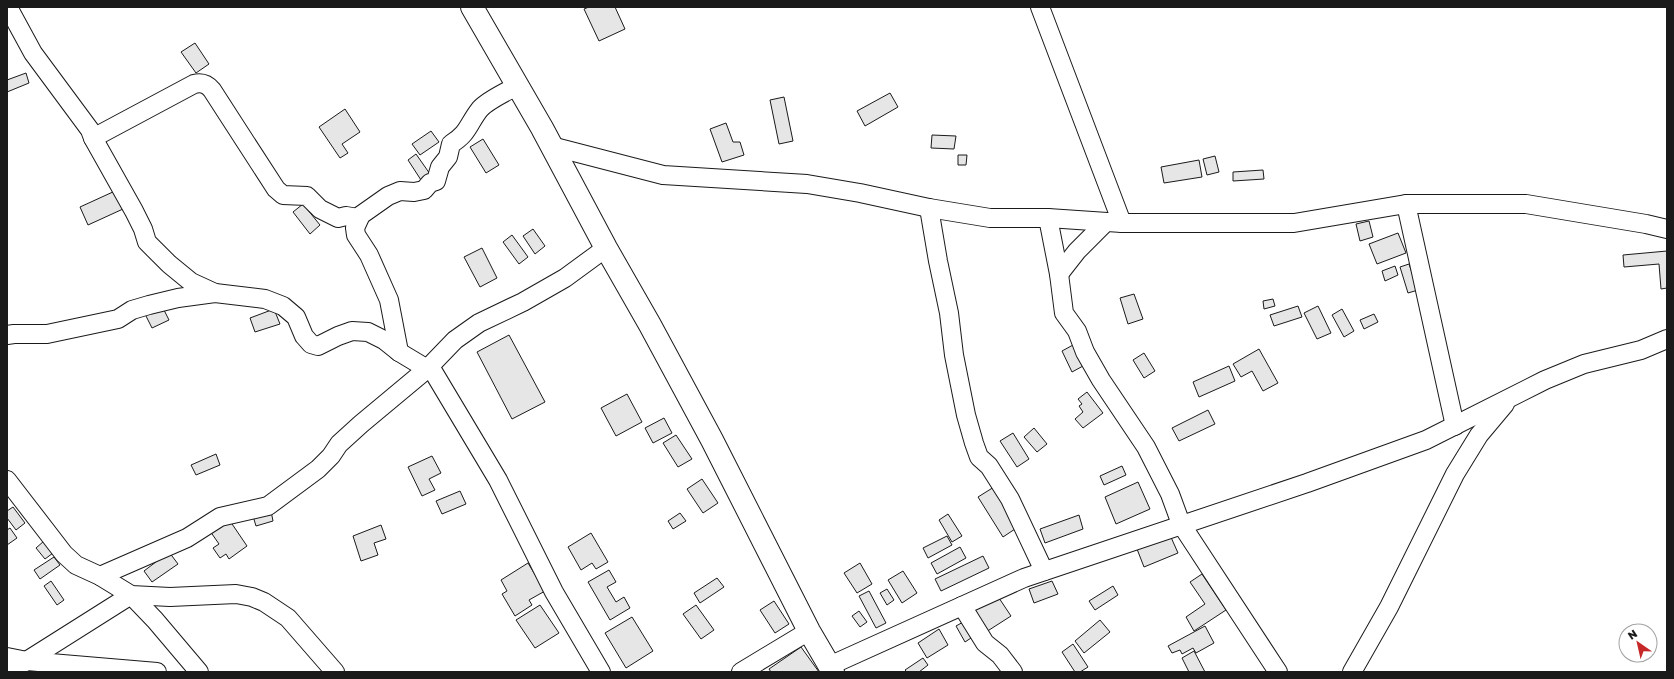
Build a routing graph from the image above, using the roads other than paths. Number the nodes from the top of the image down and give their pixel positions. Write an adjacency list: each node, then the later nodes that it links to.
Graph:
1 (8, 7): 5 (street)
2 (472, 7): 4 (main road)
3 (1040, 7): 11 (street)
4 (517, 86): 6 (main road); 9 (street)
5 (93, 138): 9 (street); 15 (street)
6 (551, 146): 8 (street); 13 (main road)
7 (1406, 204): 11 (street); 12 (street); 21 (street)
8 (929, 208): 10 (street); 24 (street)
9 (358, 218): 18 (street)
10 (1048, 218): 11 (street); 14 (street)
11 (1114, 222): 14 (street)
12 (1667, 229)
13 (606, 248): 19 (street); 28 (main road)
14 (1059, 274): 23 (street)
15 (215, 293): 16 (street); 18 (street)
16 (7, 335)
17 (1667, 339): 20 (street)
18 (399, 352): 19 (street)
19 (427, 369): 25 (street); 36 (street)
20 (1511, 397): 21 (street); 40 (street)
21 (1455, 426): 23 (street)
22 (7, 480): 25 (street)
23 (1181, 524): 24 (street); 39 (street)
24 (1044, 571): 27 (street)
25 (100, 576): 26 (street)
26 (131, 596): 30 (street); 34 (street); 35 (street)
27 (962, 606): 31 (street); 38 (street)
28 (809, 631): 31 (main road); 37 (street)
29 (7, 657): 30 (street)
30 (27, 661): 32 (street); 33 (street)
31 (831, 669)
32 (9, 672)
33 (157, 672)
34 (199, 672)
35 (335, 672)
36 (601, 672)
37 (741, 672)
38 (1013, 672)
39 (1278, 672)
40 (1352, 672)

